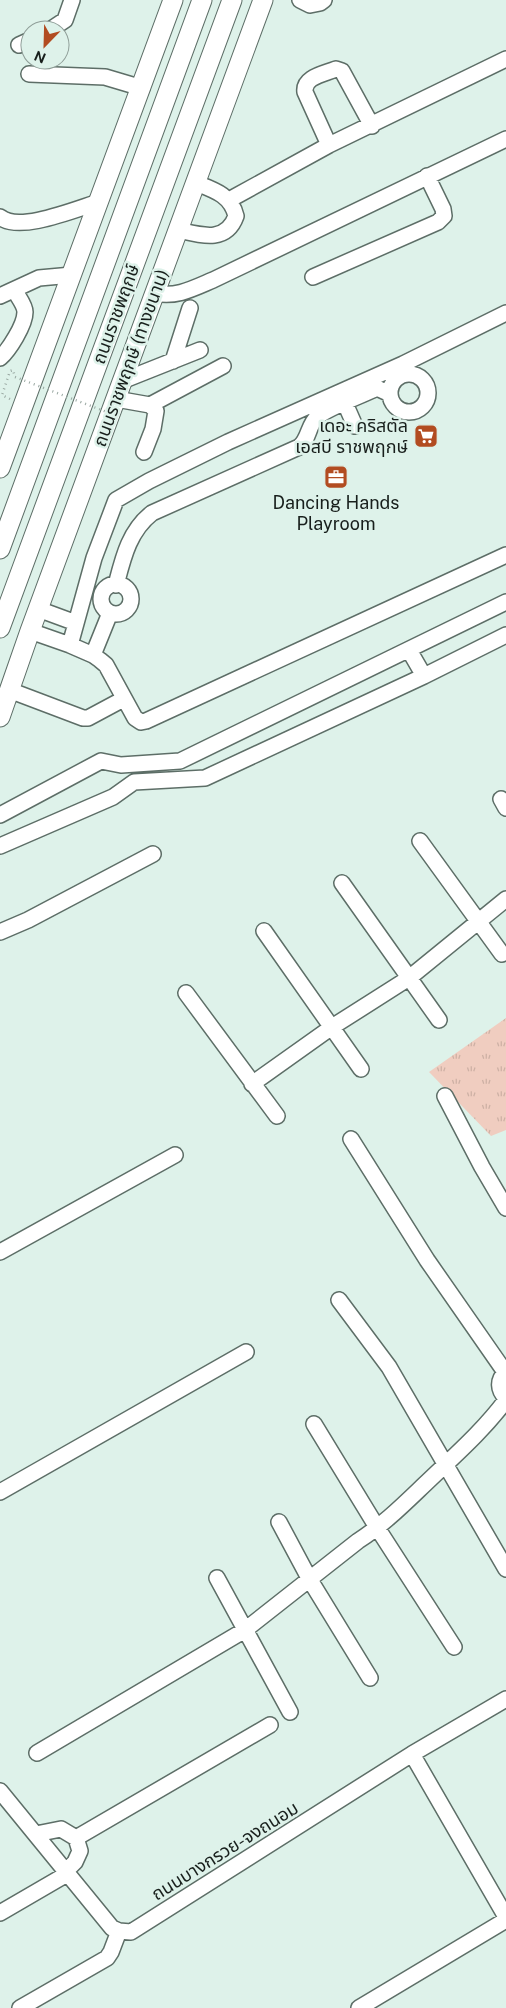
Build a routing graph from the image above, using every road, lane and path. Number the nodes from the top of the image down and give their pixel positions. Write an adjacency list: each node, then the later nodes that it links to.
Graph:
1 (72, 0): 8 (street)
2 (202, 0): 15 (main road, ถนนราชพฤกษ์)
3 (232, 0): 51 (main road, ถนนราชพฤกษ์)
4 (263, 0): 17 (main road, ถนนราชพฤกษ์ (ทางขนาน))
5 (300, 0): 6 (street)
6 (324, 0)
7 (181, 4): 11 (main road); 11 (main road)
8 (65, 20)
9 (506, 59): 12 (street)
10 (29, 74): 11 (street)
11 (146, 94): 15 (main road); 19 (main road)
12 (372, 126): 14 (street); 14 (street)
13 (506, 139): 16 (street)
14 (329, 145): 18 (street)
15 (140, 167): 44 (main road, ถนนราชพฤกษ์)
16 (427, 176): 23 (street); 25 (street)
17 (196, 183): 18 (street); 21 (main road, ถนนราชพฤกษ์ (ทางขนาน))
18 (229, 200): 21 (street)
19 (99, 202): 20 (street); 22 (main road)
20 (0, 218)
21 (178, 230): 25 (main road, ถนนราชพฤกษ์ (ทางขนาน))
22 (72, 275): 24 (street); 43 (main road)
23 (313, 277)
24 (15, 291): 26 (street); 30 (street)
25 (154, 293): 34 (main road, ถนนราชพฤกษ์ (ทางขนาน))
26 (0, 296)
27 (190, 308): 31 (street)
28 (506, 313): 33 (street)
29 (200, 350): 31 (street)
30 (0, 358)
31 (173, 361): 34 (street)
32 (223, 366): 38 (street)
33 (405, 369): 35 (street); 35 (street); 37 (street)
34 (122, 380): 39 (main road, ถนนราชพฤกษ์ (ทางขนาน))
35 (390, 394): 37 (street)
36 (2, 395): 39 (path, bridge)
37 (343, 398): 40 (street); 41 (street)
38 (150, 405): 39 (street); 42 (street)
39 (114, 406): 48 (main road, ถนนราชพฤกษ์ (ทางขนาน))
40 (311, 414): 46 (street); 50 (street)
41 (355, 426)
42 (144, 452)
43 (1, 462)
44 (0, 549)
45 (506, 554): 56 (street)
46 (116, 585): 49 (street); 49 (street)
47 (506, 602): 55 (street)
48 (38, 609): 50 (street); 52 (main road, ถนนราชพฤกษ์ (ทางขนาน))
49 (110, 613): 56 (street)
50 (76, 623): 54 (street)
51 (0, 628)
52 (30, 631): 54 (street); 58 (main road, ถนนราชพฤกษ์ (ทางขนาน))
53 (506, 635): 57 (street)
54 (70, 645): 56 (street)
55 (409, 650): 57 (street); 61 (street)
56 (93, 655)
57 (424, 676): 63 (street)
58 (9, 690): 59 (street); 60 (main road, ถนนราชพฤกษ์ (ทางขนาน))
59 (116, 703)
60 (0, 717)
61 (0, 815)
62 (420, 841): 67 (street)
63 (0, 846)
64 (154, 854): 69 (street)
65 (342, 883): 71 (street)
66 (506, 899): 67 (street)
67 (478, 920): 70 (street); 71 (street)
68 (264, 931): 74 (street)
69 (0, 932)
70 (502, 954)
71 (409, 978): 73 (street); 74 (street)
72 (186, 993): 76 (street)
73 (439, 1020)
74 (332, 1027): 75 (street); 76 (street)
75 (361, 1068)
76 (252, 1084): 78 (street)
77 (445, 1096): 81 (street)
78 (277, 1116)
79 (351, 1139): 85 (street)
80 (175, 1155): 82 (street)
81 (506, 1208)
82 (0, 1252)
83 (340, 1300): 88 (street)
84 (246, 1352): 89 (street)
85 (506, 1372): 86 (street)
86 (506, 1399): 88 (street)
87 (314, 1424): 91 (street)
88 (446, 1465): 91 (street); 92 (street)
89 (0, 1492)
90 (279, 1522): 94 (street)
91 (378, 1528): 94 (street); 96 (street)
92 (506, 1569)
93 (217, 1578): 95 (street)
94 (310, 1580): 95 (street); 97 (street)
95 (245, 1630): 99 (street); 101 (street)
96 (454, 1647)
97 (370, 1678)
98 (506, 1699): 102 (street, ถนนบางกรวย-จงถนอม)
99 (290, 1712)
100 (270, 1725): 105 (street)
101 (37, 1753)
102 (412, 1754): 108 (street); 109 (street, ถนนบางกรวย-จงถนอม)
103 (0, 1791): 104 (street)
104 (36, 1834): 105 (street); 106 (street)
105 (76, 1838): 106 (street)
106 (66, 1873): 107 (street); 109 (street)
107 (0, 1913)
108 (506, 1918): 111 (street)
109 (119, 1931): 110 (street)
110 (20, 2008)
111 (359, 2008)

